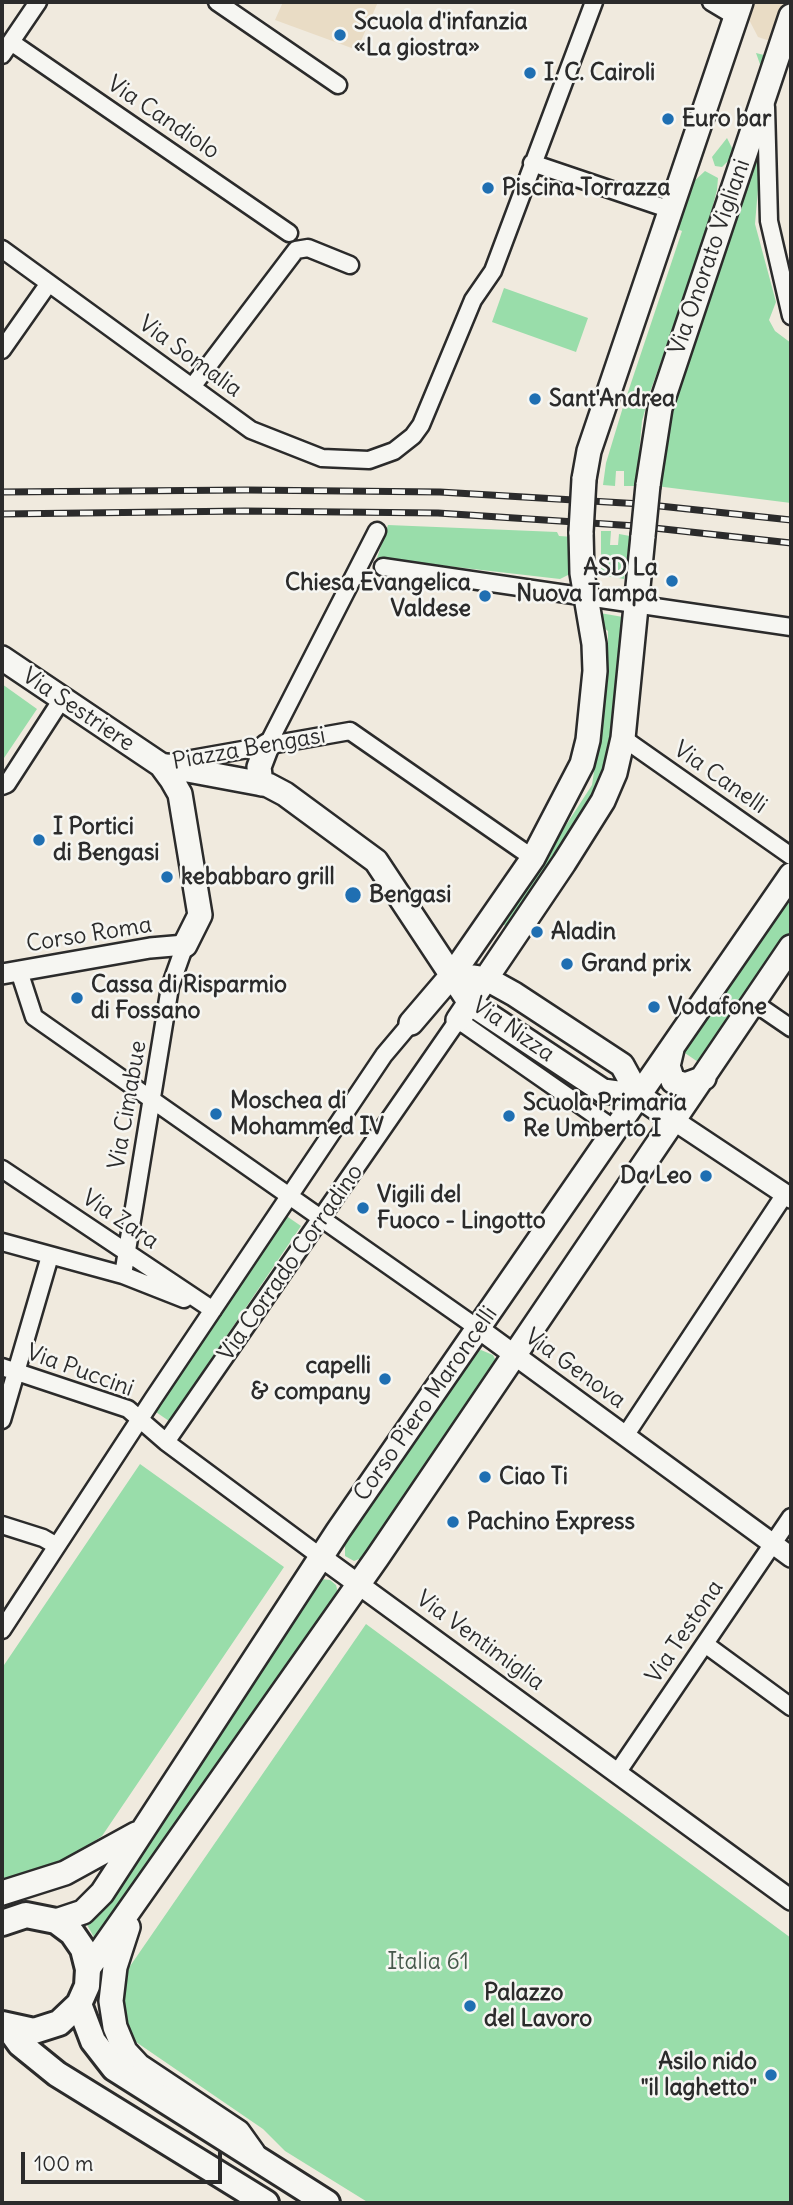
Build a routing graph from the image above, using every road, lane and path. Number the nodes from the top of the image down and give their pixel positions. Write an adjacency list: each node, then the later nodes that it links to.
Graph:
1 (38, 2): 7 (street, Via Candiolo)
2 (217, 2): 8 (street)
3 (594, 2): 10 (street)
4 (711, 2): 5 (street)
5 (738, 9): 11 (main road)
6 (791, 16): 9 (main road, Via Onorato Vigliani)
7 (6, 48): 12 (street, Via Candiolo)
8 (338, 85)
9 (766, 95): 16 (street); 22 (main road, Via Onorato Vigliani, bridge)
10 (532, 163): 11 (street); 18 (street, Via Somalia)
11 (671, 210): 21 (main road, bridge)
12 (289, 233)
13 (2, 249): 15 (street, Via Somalia)
14 (350, 265): 18 (street)
15 (49, 283): 17 (street); 18 (street, Via Somalia)
16 (791, 316)
17 (2, 350)
18 (192, 387)
19 (377, 530): 27 (street)
20 (383, 567): 21 (street)
21 (585, 596): 22 (street); 33 (main road)
22 (636, 603): 23 (street); 26 (main road, Via Onorato Vigliani)
23 (791, 627)
24 (2, 658): 25 (main road, Via Sestriere)
25 (62, 699): 28 (main road, Via Sestriere); 30 (street)
26 (623, 738): 32 (street, Via Canelli); 39 (main road, Via Onorato Vigliani)
27 (267, 746): 28 (street, Piazza Bengasi); 29 (main road); 33 (street, Piazza Bengasi)
28 (161, 765): 29 (main road, Piazza Bengasi); 31 (main road, Via Sestriere)
29 (261, 783): 38 (main road, Piazza Bengasi)
30 (2, 786)
31 (180, 794): 35 (main road, Piazza Bengasi)
32 (791, 856)
33 (533, 858): 38 (main road)
34 (791, 875): 45 (main road, Corso Piero Maroncelli)
35 (184, 945): 37 (street, Corso Roma); 48 (street, Via Cimabue)
36 (791, 947): 41 (main road, Corso Piero Maroncelli)
37 (10, 972): 48 (street, Via Genova)
38 (453, 975): 39 (main road, Via Nizza); 40 (main road); 42 (main road, Via Nizza)
39 (487, 979): 42 (main road, Via Corrado Corradino); 47 (main road, Via Nizza)
40 (434, 997): 42 (main road); 43 (main road)
41 (753, 1002): 44 (street); 46 (main road, Corso Piero Maroncelli)
42 (464, 1012): 43 (main road); 47 (main road, Via Nizza); 50 (street, Via Nizza); 54 (street, Via Corrado Corradino)
43 (411, 1023): 52 (street, Via Corrado Corradino)
44 (791, 1028)
45 (672, 1049): 46 (main road); 47 (main road, Corso Piero Maroncelli)
46 (704, 1078): 49 (main road, Corso Piero Maroncelli)
47 (639, 1096): 49 (main road, Via Nizza); 50 (main road, Corso Piero Maroncelli)
48 (154, 1098): 52 (street, Via Genova); 56 (street, Via Cimabue)
49 (675, 1121): 53 (street, Via Nizza); 61 (main road, Corso Piero Maroncelli)
50 (615, 1130): 60 (main road, Corso Piero Maroncelli)
51 (2, 1169): 56 (street, Via Zara)
52 (291, 1195): 54 (street, Via Genova); 59 (street, Via Corrado Corradino)
53 (788, 1196): 65 (street)
54 (322, 1218): 60 (street, Via Genova); 66 (street, Via Corrado Corradino)
55 (2, 1242): 57 (street)
56 (127, 1252): 58 (street, Via Cimabue); 59 (street, Via Zara)
57 (50, 1256): 58 (street); 62 (street)
58 (123, 1275): 59 (street)
59 (213, 1310): 64 (street, Via Corrado Corradino)
60 (480, 1329): 61 (street, Via Genova); 71 (main road, Corso Piero Maroncelli)
61 (515, 1356): 65 (street, Via Genova); 73 (main road, Corso Piero Maroncelli)
62 (9, 1369): 63 (street); 64 (street, Via Puccini)
63 (2, 1420)
64 (140, 1421): 66 (street, Via Ventimiglia); 70 (street, Via Corrado Corradino)
65 (625, 1436): 69 (street, Via Genova)
66 (166, 1442): 71 (street, Via Ventimiglia)
67 (791, 1517): 69 (street, Via Testona)
68 (2, 1525): 70 (street)
69 (772, 1544): 72 (street, Via Genova); 75 (street, Via Testona)
70 (57, 1546): 74 (street, Via Corrado Corradino)
71 (321, 1557): 73 (street, Via Ventimiglia); 78 (main road, Corso Piero Maroncelli)
72 (791, 1557)
73 (359, 1583): 77 (street, Via Ventimiglia); 79 (main road, Corso Piero Maroncelli)
74 (3, 1627)
75 (705, 1644): 76 (street); 77 (street, Via Testona)
76 (791, 1707)
77 (617, 1773): 81 (street, Via Ventimiglia)
78 (141, 1830): 80 (main road); 82 (main road, Corso Piero Maroncelli)
79 (144, 1892): 84 (main road, Corso Piero Maroncelli); 87 (main road)
80 (2, 1894)
81 (790, 1898)
82 (56, 1921): 83 (main road); 84 (main road)
83 (2, 1923)
84 (88, 1969): 85 (main road)
85 (79, 2004): 86 (main road); 87 (main road)
86 (4, 2025): 88 (main road)
87 (257, 2159): 89 (main road)
88 (265, 2203)
89 (327, 2203)

